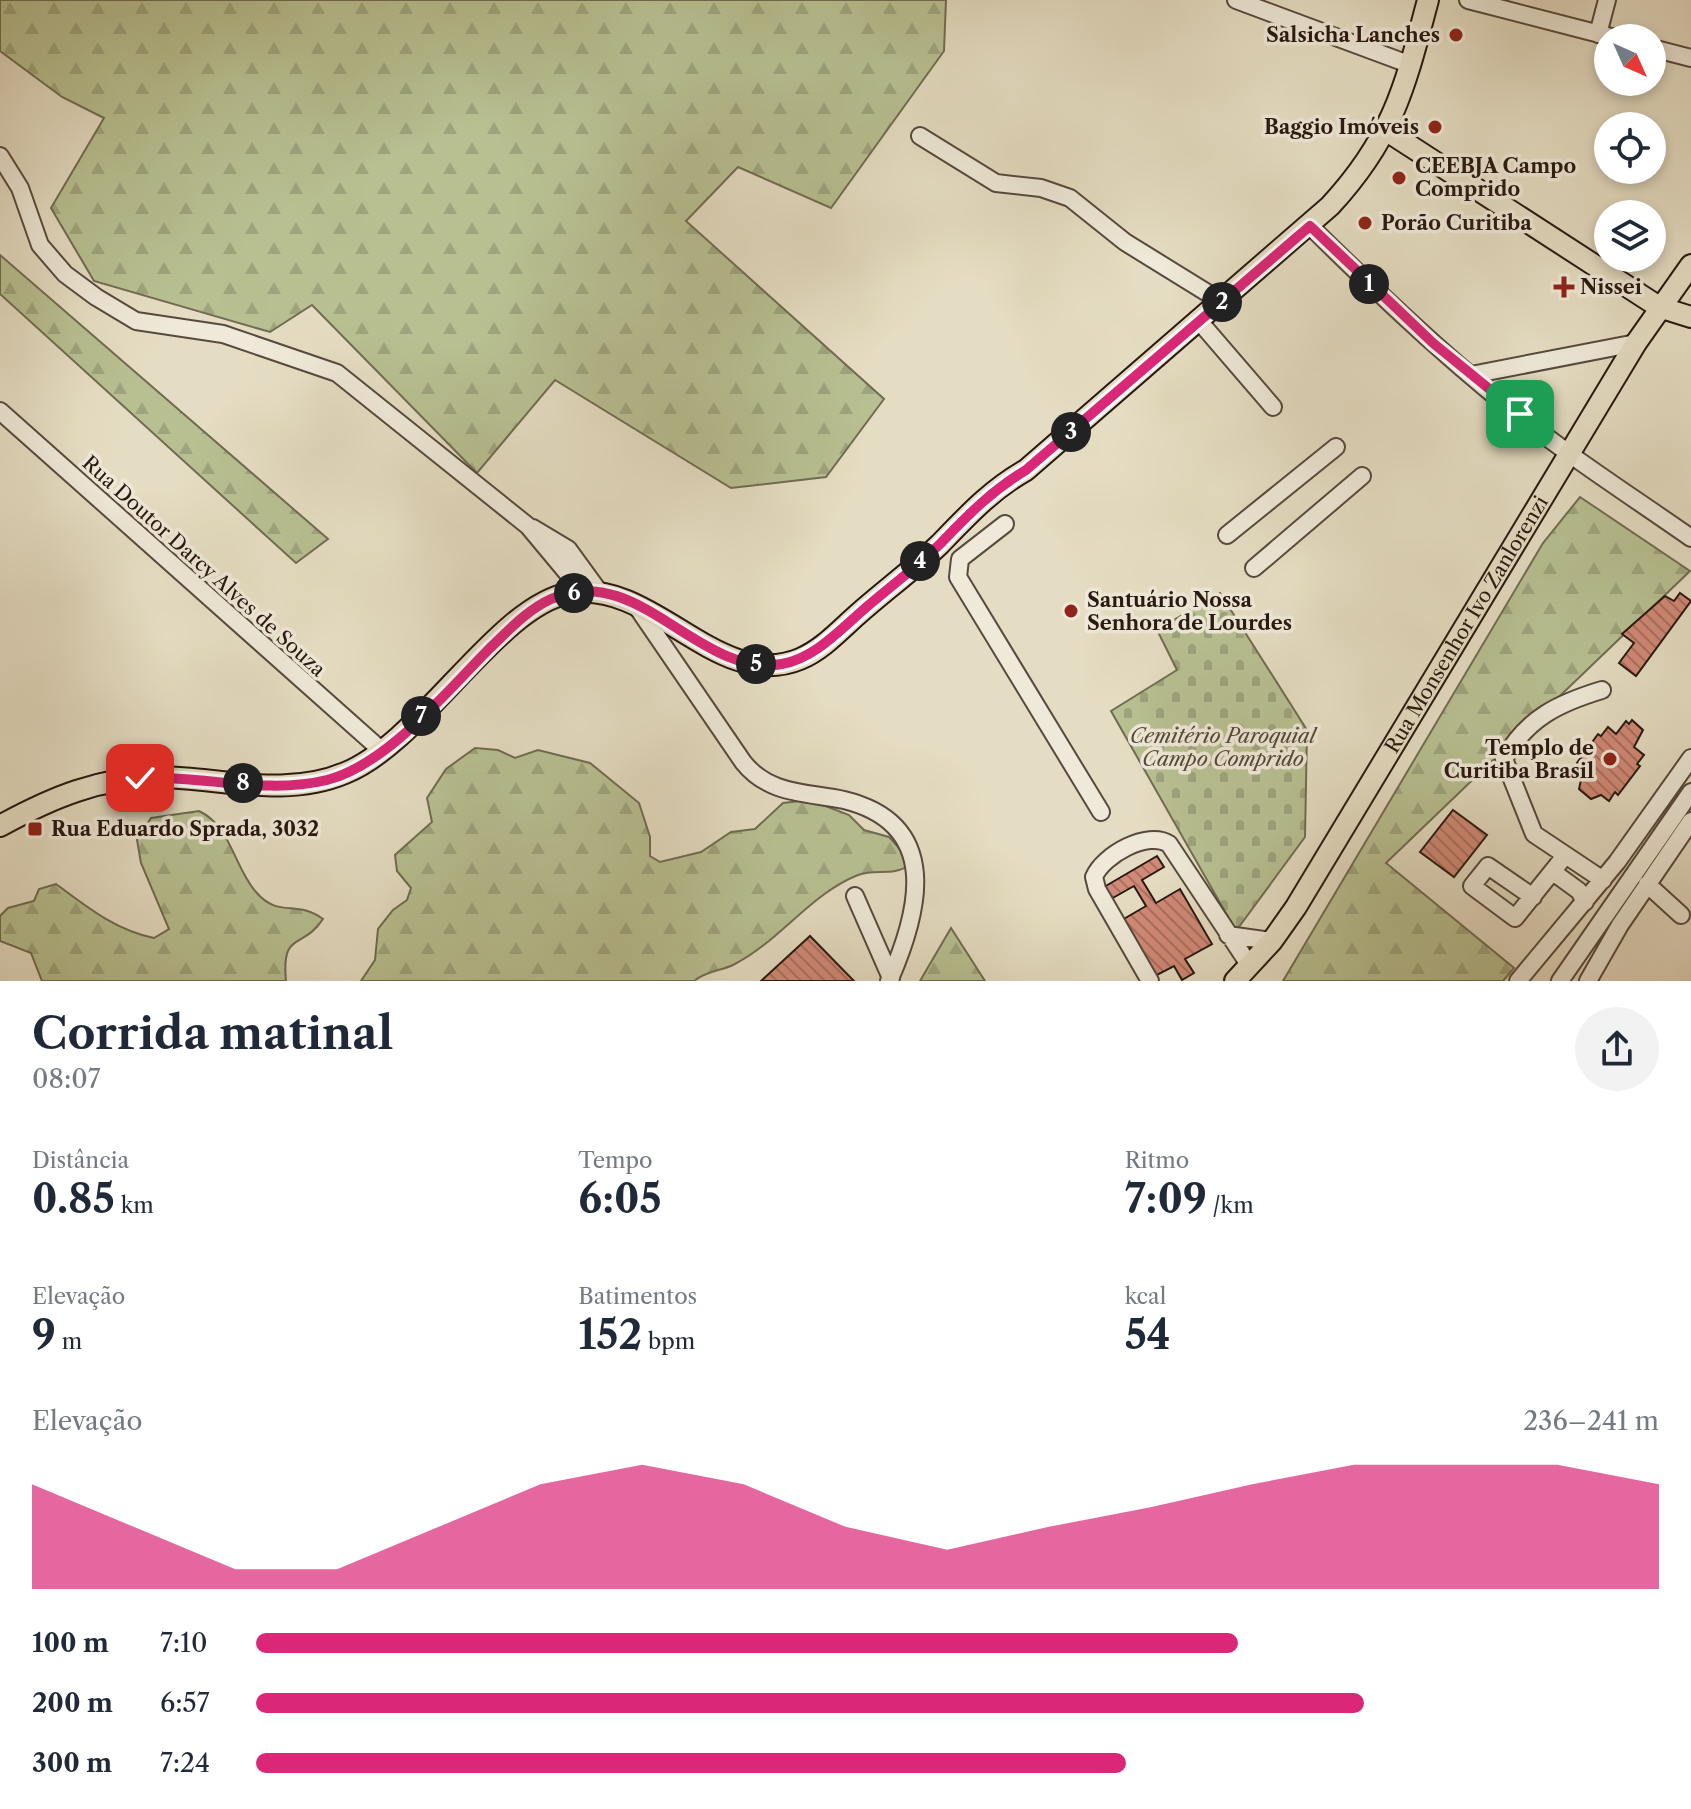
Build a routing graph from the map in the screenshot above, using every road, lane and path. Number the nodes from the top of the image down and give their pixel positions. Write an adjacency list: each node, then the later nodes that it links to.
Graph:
1 (1236, 0): 9 (street)
2 (1428, 0): 9 (main road)
3 (1468, 0): 6 (street)
4 (1607, 0): 5 (street)
5 (1607, 24)
6 (1594, 33)
7 (1666, 52): 8 (street)
8 (1691, 58)
9 (1411, 65): 10 (main road)
10 (1387, 131): 13 (main road); 16 (main road)
11 (920, 136): 15 (street)
12 (0, 156): 30 (street)
13 (1310, 226): 15 (main road); 20 (street)
14 (1691, 265): 16 (main road, Rua Monsenhor Ivo Zanlorenzi)
15 (1222, 302): 18 (main road)
16 (1659, 307): 17 (main road); 19 (main road, Rua Monsenhor Ivo Zanlorenzi)
17 (1691, 317)
18 (1199, 321): 21 (street); 31 (main road)
19 (1636, 343): 20 (street); 24 (main road, Rua Monsenhor Ivo Zanlorenzi)
20 (1471, 375): 24 (street)
21 (1273, 407)
22 (1, 413): 33 (street, Rua Doutor Darcy Alves de Souza)
23 (1336, 447): 27 (street)
24 (1569, 454): 28 (street); 48 (main road, Rua Monsenhor Ivo Zanlorenzi)
25 (1362, 476): 29 (street)
26 (1005, 524): 36 (street)
27 (1227, 535)
28 (1691, 538)
29 (1254, 568)
30 (592, 592): 31 (main road); 33 (main road)
31 (636, 604): 50 (street)
32 (1602, 690): 39 (street)
33 (381, 750): 38 (main road)
34 (1691, 758): 41 (street)
35 (1691, 792): 53 (street)
36 (1101, 812)
37 (1691, 821): 42 (street)
38 (0, 826)
39 (1564, 857): 40 (street); 41 (street)
40 (1553, 872): 44 (street); 45 (street)
41 (1603, 880): 45 (street)
42 (1647, 884): 46 (street); 54 (street)
43 (855, 896): 50 (street)
44 (1533, 897)
45 (1585, 902): 52 (street)
46 (1681, 915)
47 (1228, 935): 48 (street); 49 (street); 51 (street)
48 (1272, 941): 49 (main road, Rua Monsenhor Ivo Zanlorenzi)
49 (1242, 974)
50 (890, 979)
51 (1150, 981)
52 (1518, 981)
53 (1560, 981)
54 (1588, 981)

